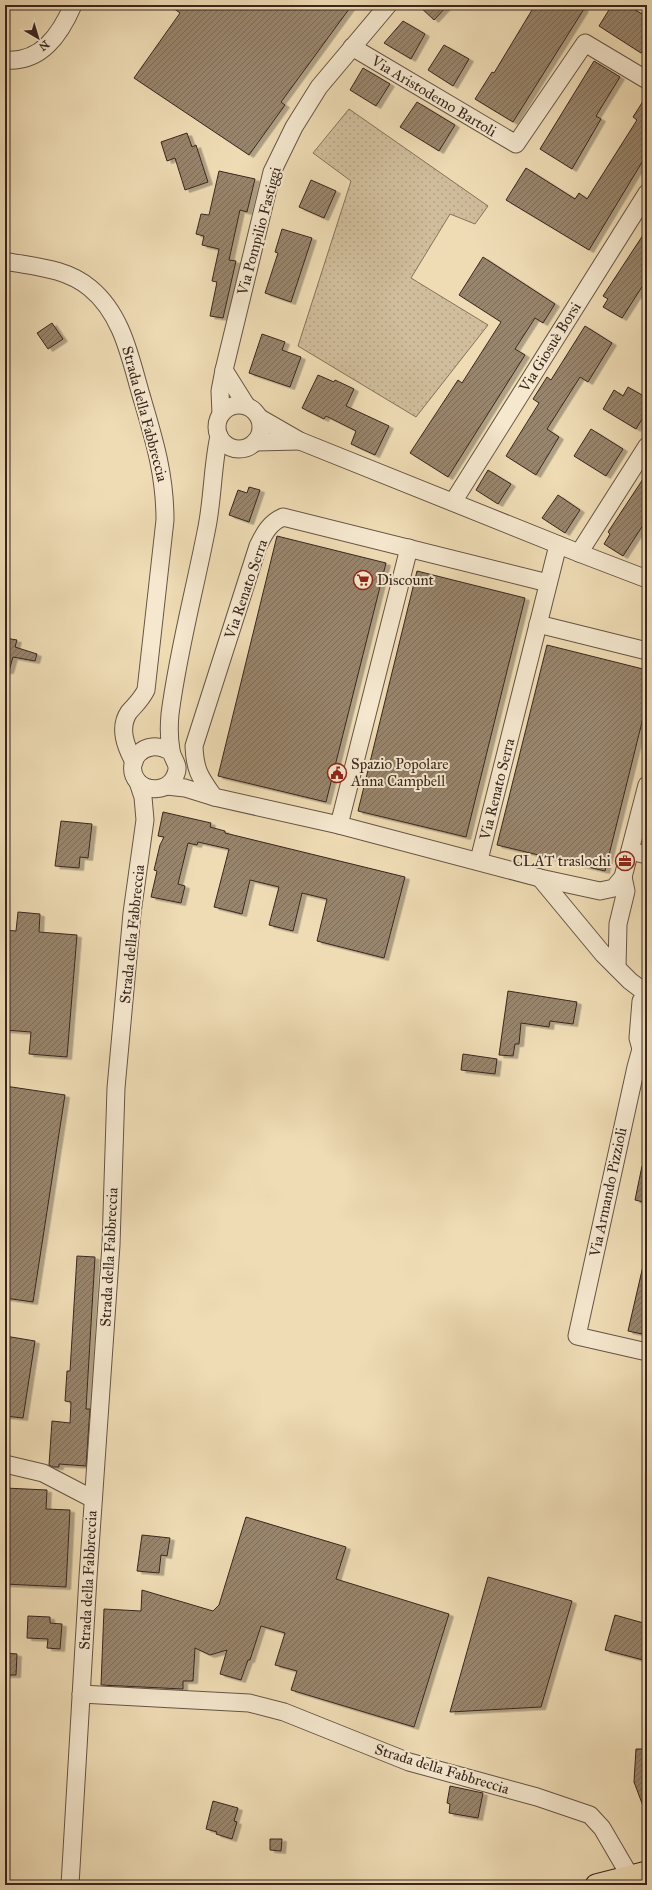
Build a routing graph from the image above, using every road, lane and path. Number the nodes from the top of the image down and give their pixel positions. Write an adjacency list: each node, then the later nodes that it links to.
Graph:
1 (72, 5): 4 (street)
2 (388, 5): 3 (street, Via Pompilio Fastiggi)
3 (352, 47): 5 (street, Via Aristodemo Bartoli); 8 (street, Via Pompilio Fastiggi)
4 (5, 60)
5 (647, 80)
6 (647, 193): 18 (street, Via Giosuè Borsi)
7 (5, 263): 27 (street, Strada della Fabbreccia)
8 (224, 370): 9 (street); 10 (street, Via Pompilio Fastiggi)
9 (246, 406): 10 (street); 11 (street)
10 (222, 414): 12 (street)
11 (260, 418): 13 (street); 14 (street)
12 (219, 436): 16 (street); 17 (street, Strada della Fabbreccia)
13 (300, 440): 14 (street); 18 (street)
14 (255, 442): 16 (street)
15 (647, 446): 21 (street)
16 (234, 448): 17 (street)
17 (214, 473): 26 (street, Strada della Fabbreccia)
18 (452, 502): 19 (street)
19 (558, 545): 21 (street); 23 (street, Via Renato Serra)
20 (409, 548): 23 (street, Via Renato Serra); 34 (street, Via Renato Serra); 36 (street)
21 (579, 553): 22 (street)
22 (647, 579)
23 (548, 583): 24 (street, Via Renato Serra)
24 (538, 624): 25 (street); 39 (street, Via Renato Serra)
25 (647, 651)
26 (170, 715): 28 (street, Strada della Fabbreccia); 29 (street, Strada della Fabbreccia)
27 (123, 730): 28 (street); 30 (street, Strada della Fabbreccia)
28 (150, 746): 29 (street); 30 (street, Strada della Fabbreccia)
29 (171, 752): 33 (street, Strada della Fabbreccia)
30 (134, 762): 31 (street, Strada della Fabbreccia)
31 (138, 782): 33 (street); 35 (street, Strada della Fabbreccia)
32 (647, 785): 37 (street)
33 (164, 787): 34 (street, Via Renato Serra); 35 (street, Strada della Fabbreccia)
34 (214, 797): 36 (street, Via Renato Serra)
35 (145, 820): 47 (street, Strada della Fabbreccia)
36 (339, 825): 39 (street, Via Renato Serra)
37 (630, 851): 38 (street); 40 (street)
38 (647, 856)
39 (479, 860): 41 (street, Via Renato Serra)
40 (623, 877): 41 (street, Via Renato Serra); 42 (street)
41 (540, 878): 42 (street, Via Armando Pizzioli)
42 (616, 968): 43 (street, Via Armando Pizzioli)
43 (647, 994): 44 (street, Via Armando Pizzioli)
44 (645, 1047): 45 (street, Via Armando Pizzioli)
45 (647, 1352)
46 (5, 1464): 47 (street)
47 (93, 1499): 48 (street, Strada della Fabbreccia)
48 (82, 1694): 49 (street, Strada della Fabbreccia); 50 (street, Strada della Fabbreccia)
49 (638, 1874): 51 (main road)
50 (70, 1885)
51 (596, 1885)

